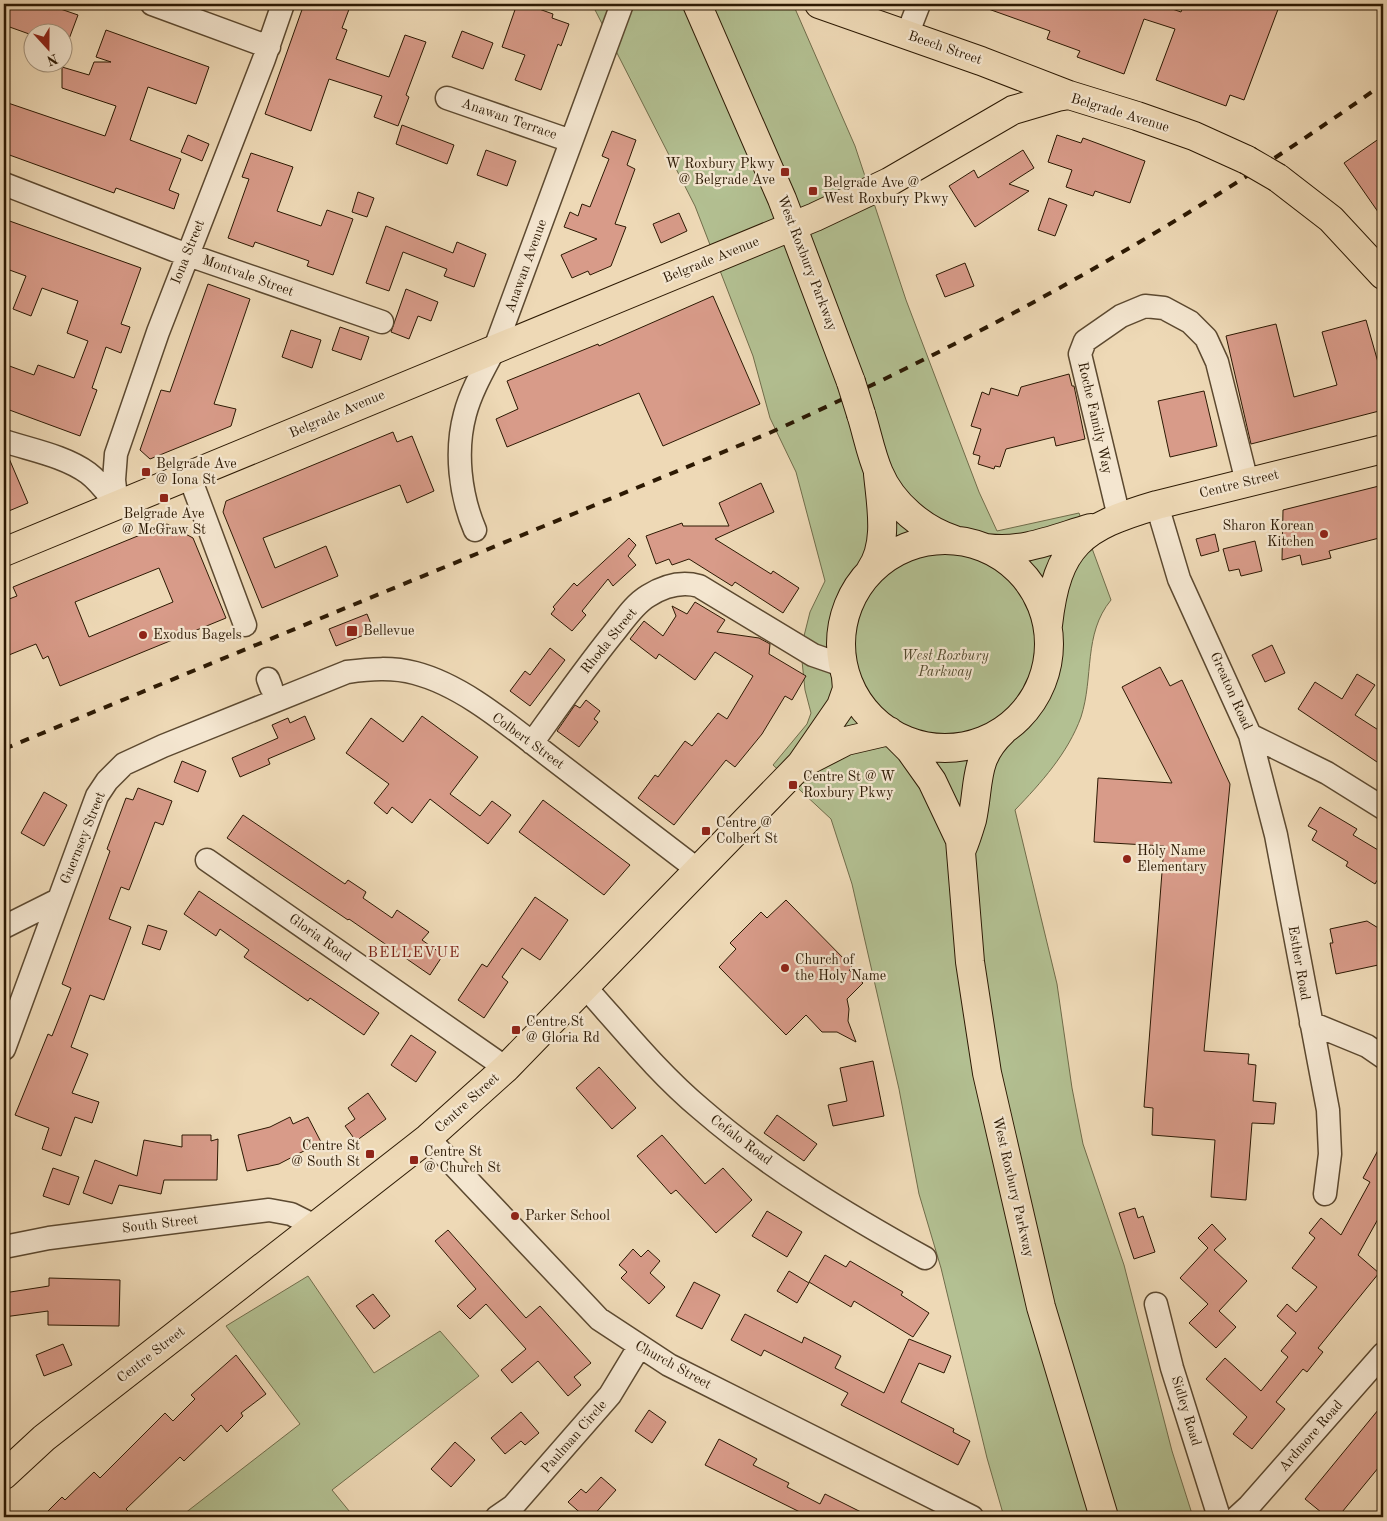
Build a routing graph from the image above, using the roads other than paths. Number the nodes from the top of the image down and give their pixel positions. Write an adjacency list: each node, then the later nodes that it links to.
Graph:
1 (152, 4): 8 (street)
2 (283, 4): 8 (street, Iona Street)
3 (622, 4): 11 (street, Anawan Avenue)
4 (697, 4): 13 (main road, West Roxbury Parkway)
5 (820, 4): 7 (main road, Beech Street)
6 (919, 4): 7 (street)
7 (907, 35): 9 (main road, Beech Street)
8 (269, 46): 14 (street, Iona Street)
9 (1069, 95): 13 (main road, Belgrade Avenue); 15 (main road, Belgrade Avenue, bridge)
10 (447, 98): 11 (street, Anawan Terrace)
11 (571, 141): 17 (street, Anawan Avenue)
12 (4, 184): 14 (street, Montvale Street)
13 (793, 226): 17 (main road, Belgrade Avenue); 20 (main road, West Roxbury Parkway, bridge)
14 (188, 255): 16 (street, Montvale Street); 23 (street, Iona Street)
15 (1380, 267)
16 (382, 322)
17 (495, 348): 21 (main road, Belgrade Avenue); 26 (street, Anawan Avenue)
18 (4, 441): 23 (street)
19 (1383, 449): 22 (main road, Centre Street)
20 (878, 472): 27 (main road, West Roxbury Parkway); 30 (main road, West Roxbury Parkway)
21 (189, 475): 23 (main road, Belgrade Avenue); 31 (street)
22 (1247, 482): 24 (main road, Centre Street); 25 (street, Roche Family Way)
23 (116, 505): 29 (main road, Belgrade Avenue)
24 (1157, 505): 25 (main road, Centre Street); 37 (street, Greaton Road)
25 (1108, 522): 28 (main road, Centre Street); 32 (main road, Centre Street)
26 (475, 530)
27 (956, 540): 28 (main road); 30 (main road)
28 (987, 548): 32 (main road)
29 (4, 552)
30 (870, 571): 33 (main road)
31 (242, 618)
32 (1048, 626): 35 (main road)
33 (844, 671): 36 (main road); 38 (street, Rhoda Street); 39 (main road, Centre Street)
34 (335, 675): 38 (street, Colbert Street); 44 (street, Guernsey Street)
35 (1007, 727): 36 (main road); 41 (main road, West Roxbury Parkway)
36 (892, 733): 39 (main road, Centre Street); 41 (main road, West Roxbury Parkway)
37 (1250, 735): 40 (street, Greaton Road); 47 (street, Esther Road)
38 (532, 743): 43 (street, Colbert Street)
39 (801, 764): 43 (main road, Centre Street)
40 (1383, 808)
41 (962, 850): 62 (main road, West Roxbury Parkway)
42 (207, 860): 50 (street, Gloria Road)
43 (698, 870): 46 (main road, Centre Street)
44 (58, 900): 45 (street); 48 (street, Guernsey Street)
45 (4, 927)
46 (586, 988): 50 (main road, Centre Street); 55 (street, Cefalo Road)
47 (1311, 1023): 49 (street); 52 (street, Esther Road)
48 (4, 1048)
49 (1383, 1057)
50 (506, 1068): 51 (main road, Centre Street)
51 (428, 1138): 53 (main road, Centre Street); 57 (street, Church Street)
52 (1325, 1194)
53 (314, 1226): 54 (street, South Street); 59 (main road, Centre Street)
54 (4, 1247)
55 (925, 1258)
56 (1156, 1304): 63 (street, Sidley Road)
57 (639, 1348): 60 (street, Paulman Circle); 61 (street, Church Street)
58 (1383, 1354): 64 (street, Ardmore Road)
59 (4, 1475)
60 (497, 1517)
61 (972, 1517)
62 (1104, 1517)
63 (1219, 1517)
64 (1237, 1517)

